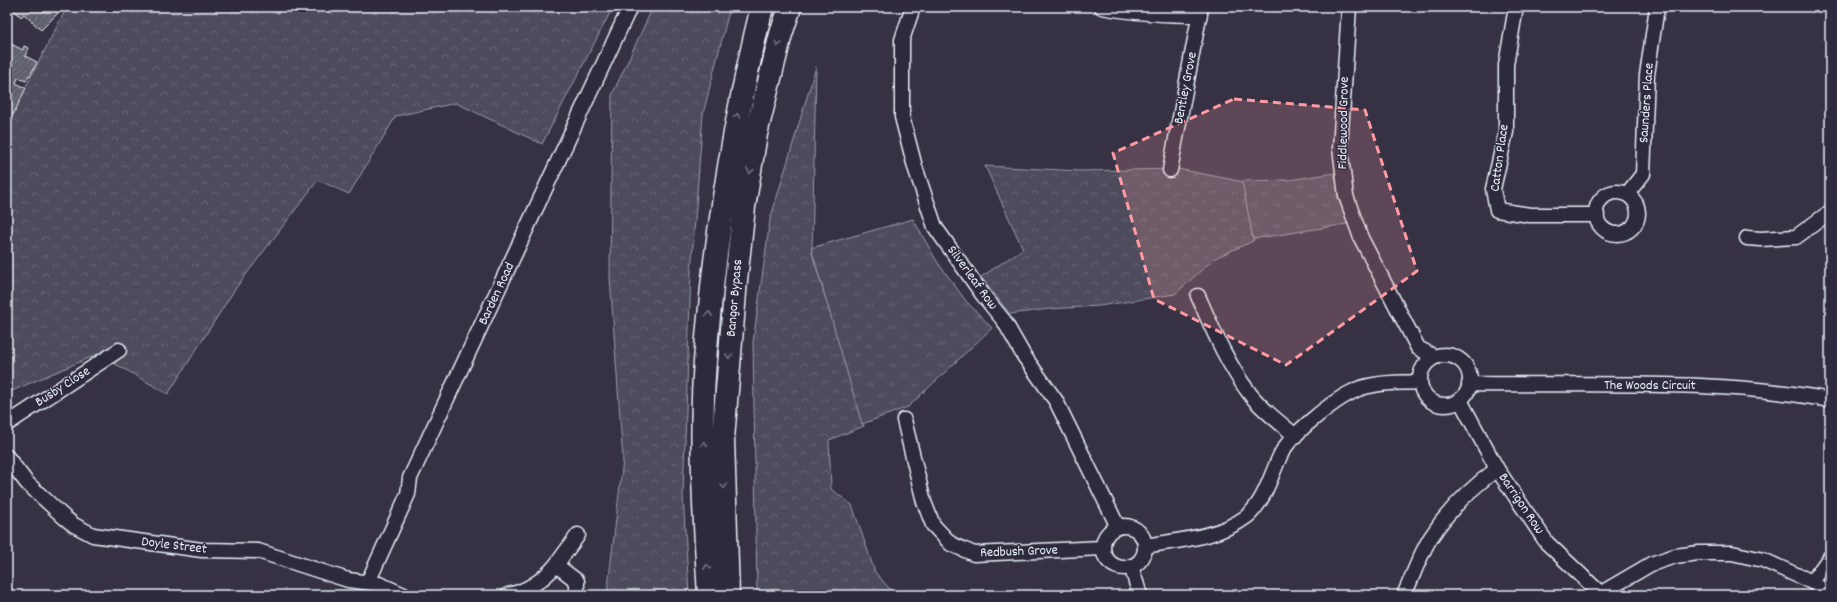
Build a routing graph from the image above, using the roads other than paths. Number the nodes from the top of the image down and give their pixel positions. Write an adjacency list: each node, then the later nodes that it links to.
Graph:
1 (630, 7): 34 (street, Barden Road)
2 (762, 7): 40 (main road, Bangor Bypass, one-way to 2)
3 (790, 7): 41 (main road, Bangor Bypass, one-way to 41)
4 (913, 7): 27 (street, Silverleaf Row)
5 (1102, 7): 9 (street)
6 (1348, 7): 17 (street, Fiddlewood Grove)
7 (1516, 7): 13 (street, Catton Place)
8 (1657, 7): 11 (street, Saunders Place)
9 (1200, 11): 10 (street, Bentley Grove)
10 (1170, 170)
11 (1627, 194): 13 (street); 13 (street)
12 (1830, 212): 14 (street)
13 (1596, 215)
14 (1747, 238)
15 (1198, 296): 24 (street)
16 (119, 350): 23 (street, Busby Close)
17 (1435, 357): 18 (street); 19 (street)
18 (1419, 382): 20 (street); 24 (street)
19 (1469, 384): 20 (street); 21 (street, The Woods Circuit)
20 (1460, 400): 26 (street, Barrigon Row)
21 (1830, 400)
22 (904, 420): 30 (street, Redbush Grove)
23 (7, 424)
24 (1294, 436): 29 (street)
25 (7, 457): 34 (street, Doyle Street)
26 (1497, 469): 36 (street, Barrigon Row); 43 (street)
27 (1118, 527): 29 (street); 30 (street)
28 (578, 535): 32 (street)
29 (1145, 546): 33 (street)
30 (1103, 548): 33 (street)
31 (1830, 557): 35 (street)
32 (556, 565): 38 (street); 39 (street)
33 (1131, 566): 42 (street)
34 (368, 582): 37 (street, Doyle Street)
35 (1812, 582): 36 (street); 44 (street)
36 (1599, 594)
37 (404, 595)
38 (508, 595)
39 (577, 595)
40 (709, 595)
41 (728, 595)
42 (1140, 595)
43 (1404, 595)
44 (1829, 595)

